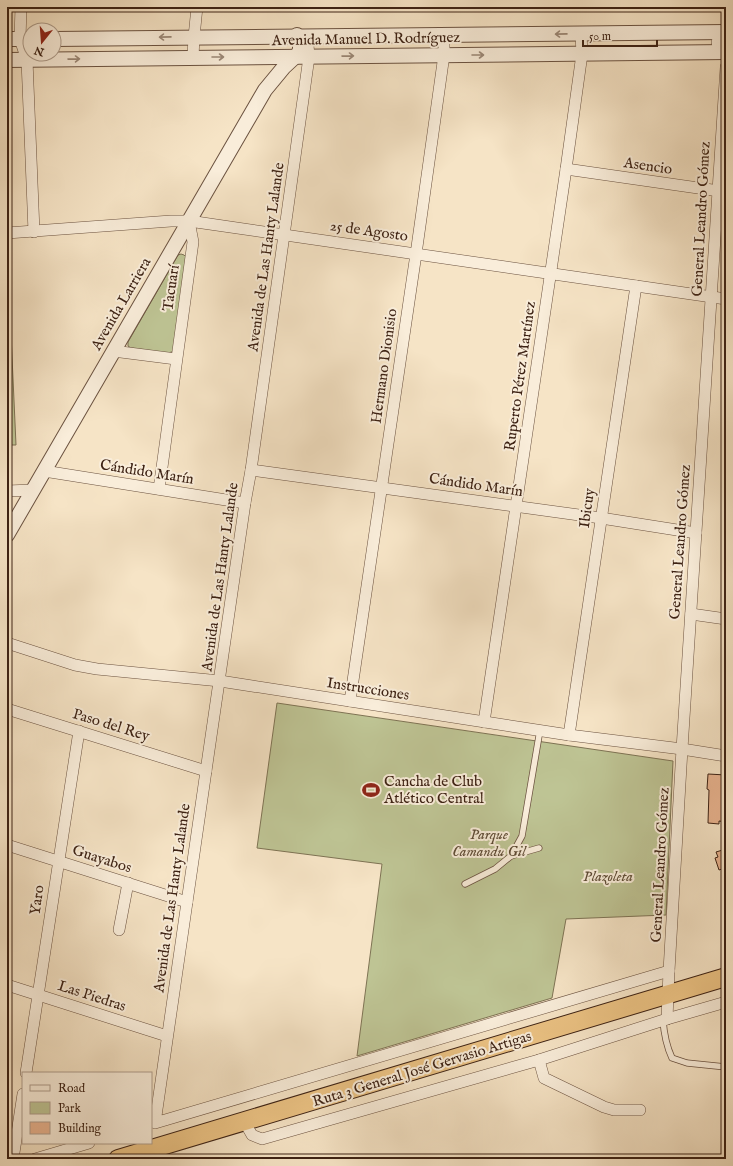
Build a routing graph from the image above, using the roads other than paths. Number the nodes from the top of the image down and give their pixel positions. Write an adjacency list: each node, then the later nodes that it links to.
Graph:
1 (21, 7): 11 (street)
2 (196, 7): 9 (street)
3 (726, 28): 4 (street)
4 (726, 32): 5 (street, Avenida Manuel D. Rodríguez); 12 (street)
5 (582, 34): 6 (street, Avenida Manuel D. Rodríguez, one-way to 6); 13 (street, Ruperto Pérez Martínez)
6 (444, 35): 8 (street, Avenida Manuel D. Rodríguez); 14 (street, Hermano Dionisio)
7 (266, 36): 8 (street, Avenida Manuel D. Rodríguez); 9 (street, Avenida Manuel D. Rodríguez); 16 (street, Avenida Larriera)
8 (301, 36): 17 (street)
9 (194, 37): 10 (street, Avenida Manuel D. Rodríguez, one-way to 10); 15 (street)
10 (62, 38)
11 (19, 39)
12 (726, 52): 13 (street, Avenida Manuel D. Rodríguez)
13 (582, 54): 14 (street, Avenida Manuel D. Rodríguez, one-way to 13); 24 (street, Ruperto Pérez Martínez)
14 (444, 56): 17 (street, Avenida Manuel D. Rodríguez, one-way to 14); 30 (street, Hermano Dionisio)
15 (193, 57): 16 (street, Avenida Manuel D. Rodríguez, one-way to 16); 18 (street, Avenida Manuel D. Rodríguez, one-way to 15)
16 (268, 57): 17 (street, Avenida Manuel D. Rodríguez); 23 (street, Avenida Larriera)
17 (302, 57): 23 (street, Avenida Larriera); 29 (street, Avenida de Las Hanty Lalande)
18 (62, 59)
19 (7, 60): 20 (street, Avenida Manuel D. Rodríguez)
20 (22, 60)
21 (27, 62): 27 (street)
22 (726, 67): 25 (street, General Leandro Gómez)
23 (265, 90): 26 (street, Avenida Larriera)
24 (566, 169): 25 (street, Asencio); 31 (street, Ruperto Pérez Martínez)
25 (722, 192): 33 (street, General Leandro Gómez)
26 (189, 221): 27 (street, 25 de Agosto); 29 (street, 25 de Agosto); 35 (street, Avenida Larriera); 36 (street, Tacuarí)
27 (34, 232): 28 (street, 25 de Agosto)
28 (7, 234)
29 (284, 234): 30 (street, 25 de Agosto); 37 (street, Avenida de Las Hanty Lalande)
30 (416, 254): 31 (street, 25 de Agosto); 39 (street, Hermano Dionisio)
31 (550, 274): 32 (street, 25 de Agosto); 44 (street, Ruperto Pérez Martínez)
32 (636, 286): 33 (street, 25 de Agosto); 45 (street, Ibicuy)
33 (711, 296): 34 (street, 25 de Agosto); 46 (street, General Leandro Gómez)
34 (726, 299)
35 (113, 351): 36 (street); 38 (street, Avenida Larriera)
36 (176, 359): 40 (street, Tacuarí)
37 (251, 470): 39 (street, Cándido Marín); 43 (street, Avenida de Las Hanty Lalande)
38 (44, 471): 40 (street, Cándido Marín); 41 (street, Avenida Larriera)
39 (382, 488): 44 (street, Cándido Marín); 52 (street, Hermano Dionisio)
40 (159, 489): 43 (street, Cándido Marín)
41 (33, 490): 42 (street); 47 (street, Avenida Larriera)
42 (7, 491)
43 (245, 503): 51 (street, Avenida de Las Hanty Lalande)
44 (516, 506): 45 (street, Cándido Marín); 54 (street, Ruperto Pérez Martínez)
45 (601, 518): 46 (street, Cándido Marín); 57 (street, Ibicuy)
46 (696, 533): 48 (street, General Leandro Gómez)
47 (7, 535)
48 (691, 614): 49 (street); 58 (street, General Leandro Gómez)
49 (726, 619)
50 (7, 643): 51 (street, Instrucciones)
51 (220, 680): 52 (street, Instrucciones); 60 (street, Avenida de Las Hanty Lalande)
52 (350, 701): 54 (street, Instrucciones)
53 (7, 709): 56 (street, Paso del Rey)
54 (484, 722): 55 (street, Instrucciones)
55 (540, 730): 57 (street, Instrucciones); 63 (lane)
56 (79, 731): 60 (street, Paso del Rey); 64 (street, Yaro)
57 (569, 735): 58 (street, Instrucciones)
58 (682, 749): 59 (street, Instrucciones); 69 (street, General Leandro Gómez)
59 (726, 756)
60 (206, 771): 67 (street, Avenida de Las Hanty Lalande)
61 (7, 845): 64 (street, Guayabos)
62 (539, 848): 63 (lane)
63 (511, 856): 66 (lane)
64 (58, 861): 65 (street, Guayabos); 73 (street, Yaro)
65 (128, 883): 67 (street, Guayabos); 68 (street)
66 (465, 884)
67 (187, 902): 76 (street, Avenida de Las Hanty Lalande)
68 (119, 930)
69 (669, 971): 72 (street, General Leandro Gómez); 83 (street, Ruta 3 General José Gervasio Artigas)
70 (726, 977): 72 (highway, Ruta 3 General José Gervasio Artigas)
71 (7, 985): 73 (street, Las Piedras)
72 (668, 994): 75 (street, General Leandro Gómez); 82 (highway, Ruta 3 General José Gervasio Artigas)
73 (38, 995): 76 (street, Las Piedras); 79 (street, Yaro)
74 (726, 1002): 75 (street)
75 (665, 1020): 77 (street); 78 (lane)
76 (168, 1036): 83 (street, Avenida de Las Hanty Lalande)
77 (539, 1060): 81 (street); 82 (street)
78 (726, 1066)
79 (26, 1072)
80 (22, 1100): 86 (street)
81 (640, 1110)
82 (244, 1121): 85 (highway, Ruta 3 General José Gervasio Artigas)
83 (155, 1124)
84 (86, 1144): 87 (street)
85 (143, 1155): 88 (highway, Ruta 3 General José Gervasio Artigas)
86 (13, 1159)
87 (35, 1159)
88 (118, 1159)

